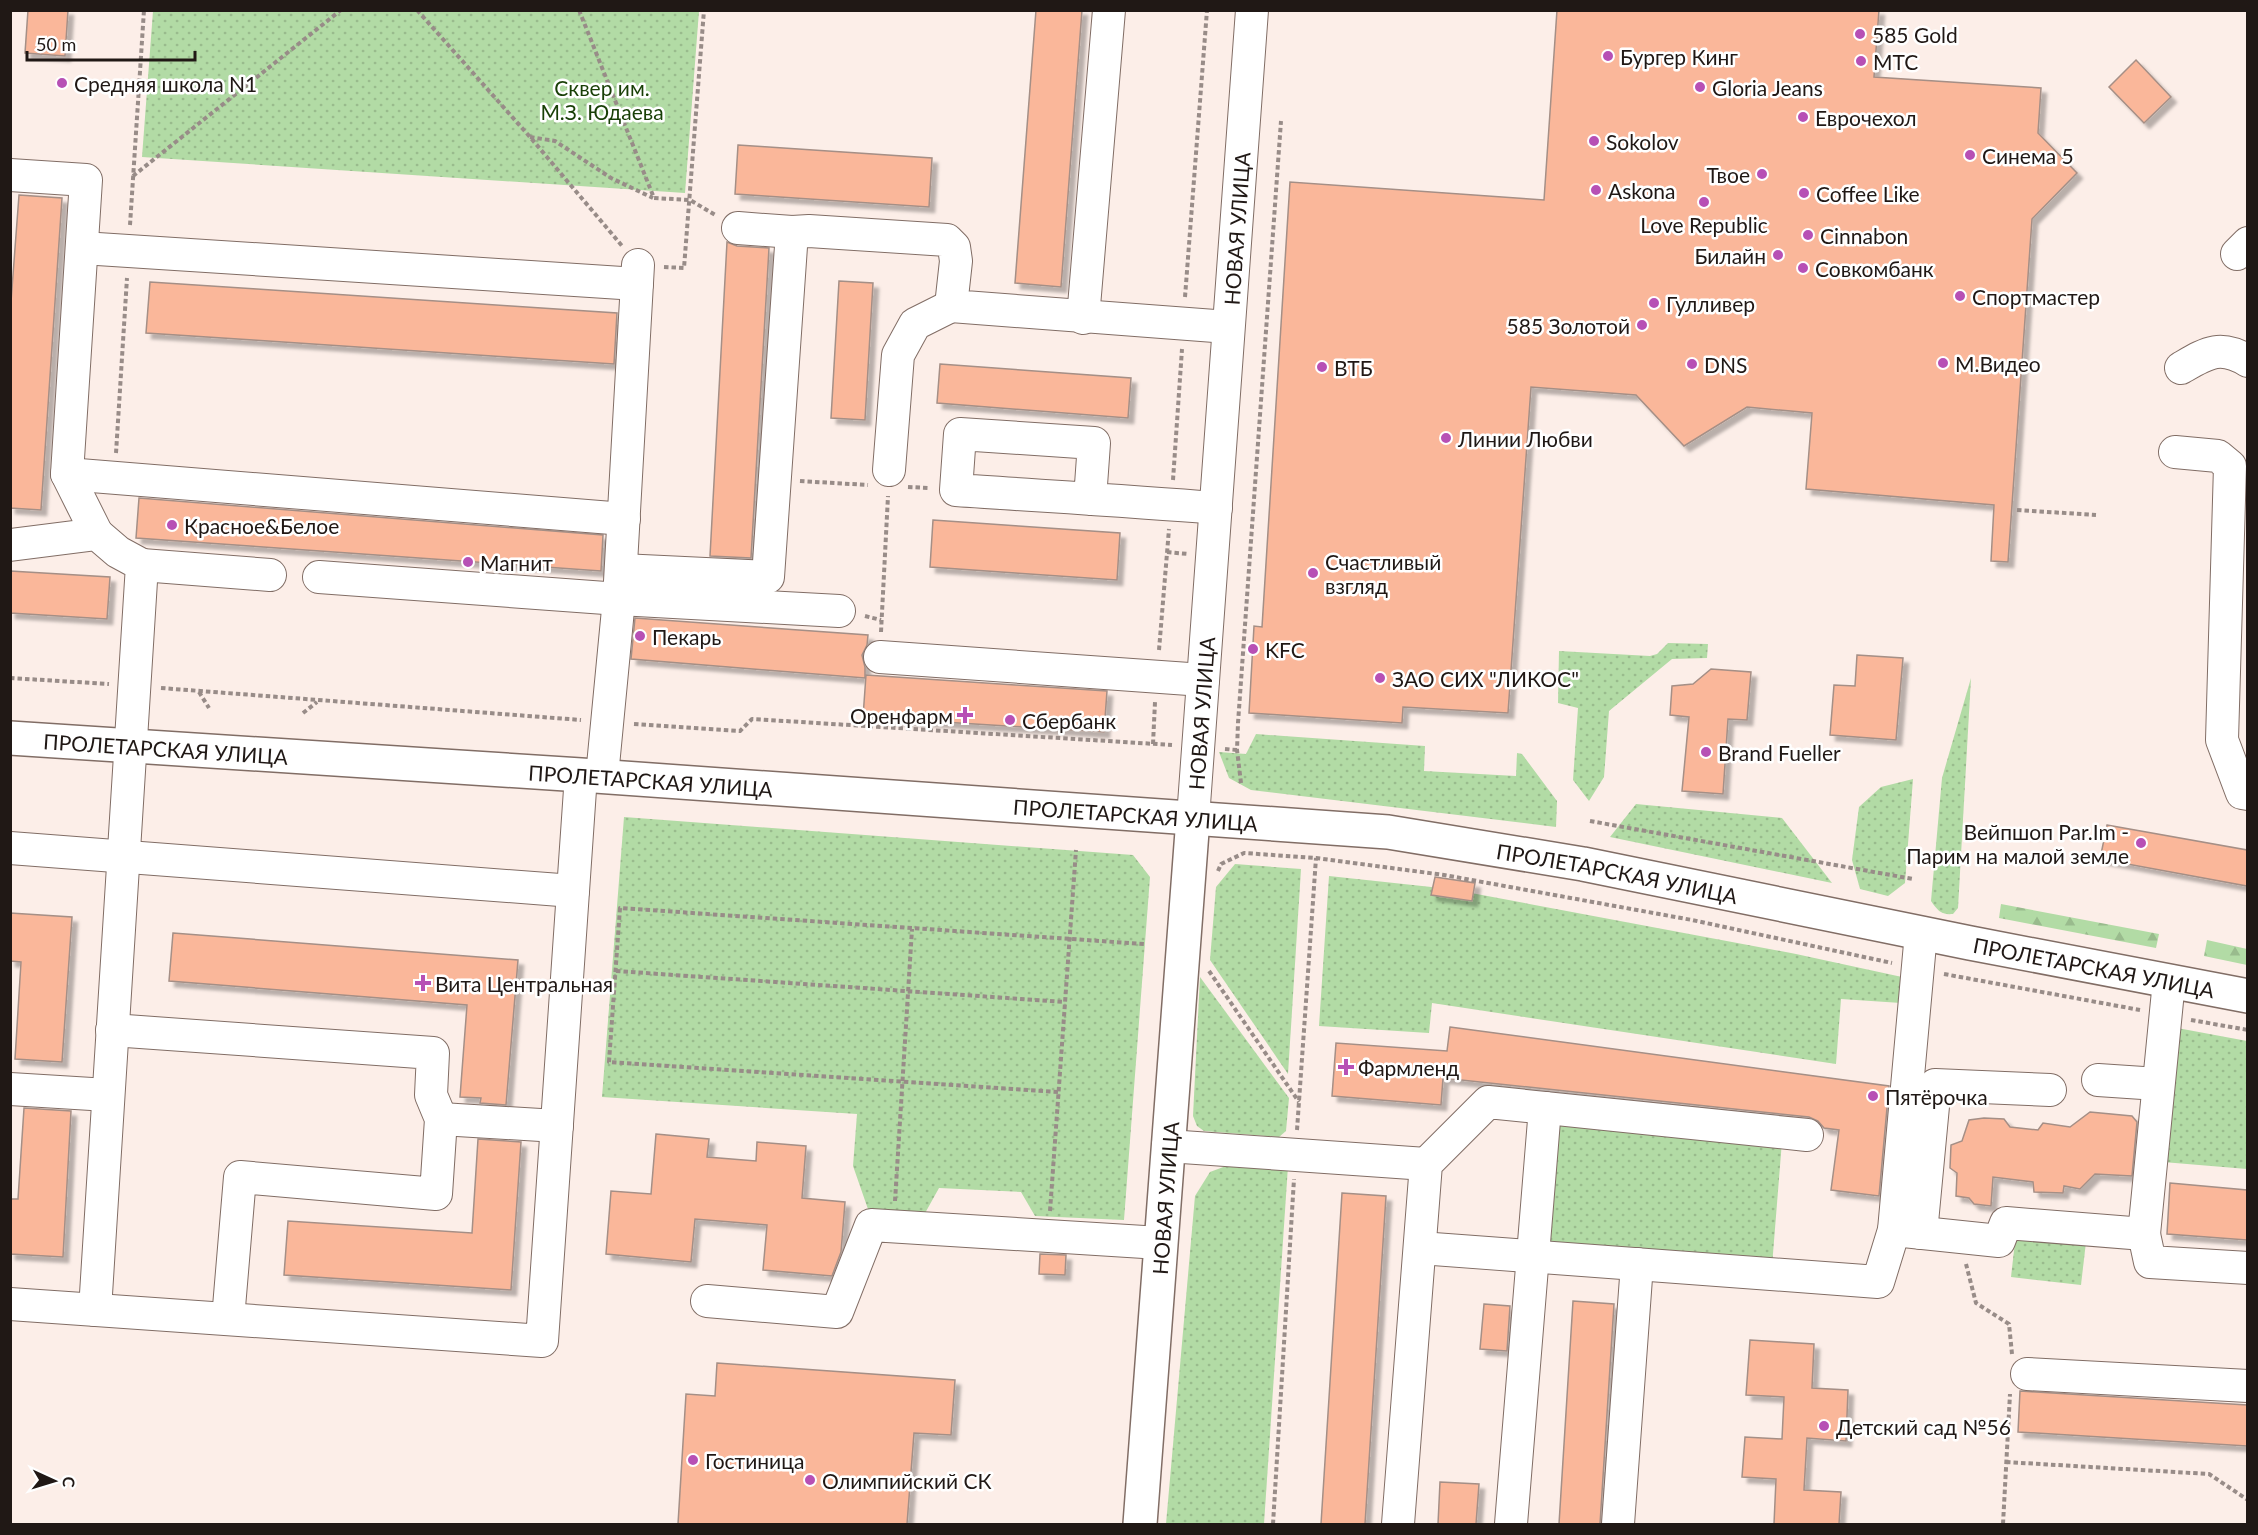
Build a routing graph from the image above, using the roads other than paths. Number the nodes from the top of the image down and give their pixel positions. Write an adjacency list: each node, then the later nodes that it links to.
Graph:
1 (1109, 10): 8 (street)
2 (1252, 10): 9 (street, НОВАЯ УЛИЦА)
3 (10, 175): 6 (street)
4 (738, 228): 5 (street)
5 (792, 232): 7 (street); 23 (street)
6 (82, 248): 14 (street); 17 (street)
7 (951, 306): 8 (street); 13 (street)
8 (1083, 318): 9 (street)
9 (1228, 327): 16 (street, НОВАЯ УЛИЦА)
10 (2247, 361): 11 (street)
11 (2181, 368)
12 (2175, 452): 30 (street)
13 (889, 470)
14 (67, 474): 17 (street); 18 (street)
15 (1090, 499): 16 (street)
16 (1216, 508): 26 (street, НОВАЯ УЛИЦА)
17 (624, 519): 23 (street)
18 (97, 534): 19 (street); 20 (street)
19 (10, 545)
20 (142, 566): 21 (street); 28 (street)
21 (270, 575)
22 (319, 577): 23 (street)
23 (620, 584): 24 (street); 29 (street)
24 (839, 611)
25 (880, 657): 26 (street)
26 (1203, 680): 31 (street, НОВАЯ УЛИЦА)
27 (10, 738): 28 (main road, ПРОЛЕТАРСКАЯ УЛИЦА)
28 (131, 745): 29 (main road, ПРОЛЕТАРСКАЯ УЛИЦА); 33 (street)
29 (592, 776): 31 (main road, ПРОЛЕТАРСКАЯ УЛИЦА); 34 (street)
30 (2247, 794)
31 (1193, 818): 35 (main road, ПРОЛЕТАРСКАЯ УЛИЦА); 48 (main road, НОВАЯ УЛИЦА)
32 (10, 848): 33 (street)
33 (122, 857): 34 (street); 38 (street)
34 (573, 891): 46 (street)
35 (1921, 933): 36 (main road, ПРОЛЕТАРСКАЯ УЛИЦА); 50 (street)
36 (2169, 981): 37 (main road, ПРОЛЕТАРСКАЯ УЛИЦА); 40 (street)
37 (2247, 996)
38 (112, 1030): 43 (street); 45 (street)
39 (2098, 1080): 40 (street)
40 (2158, 1084): 51 (street)
41 (10, 1089): 43 (street)
42 (2050, 1090): 50 (street)
43 (108, 1095): 59 (street)
44 (1545, 1108): 47 (street); 49 (street); 54 (street)
45 (441, 1119): 46 (street); 60 (street)
46 (557, 1126): 60 (street)
47 (1808, 1135)
48 (1168, 1146): 49 (street); 52 (main road, НОВАЯ УЛИЦА)
49 (1426, 1164): 53 (street)
50 (1908, 1231): 51 (street); 55 (street)
51 (2144, 1234): 56 (street)
52 (1160, 1243): 57 (street); 63 (main road, НОВАЯ УЛИЦА)
53 (1420, 1248): 54 (street); 64 (street)
54 (1532, 1257): 55 (street); 65 (street)
55 (1637, 1264): 66 (street)
56 (2247, 1268)
57 (707, 1301)
58 (10, 1304): 59 (street)
59 (95, 1310): 60 (street)
60 (228, 1319)
61 (2017, 1374): 62 (street)
62 (2247, 1386)
63 (1140, 1524)
64 (1398, 1524)
65 (1511, 1524)
66 (1618, 1524)

